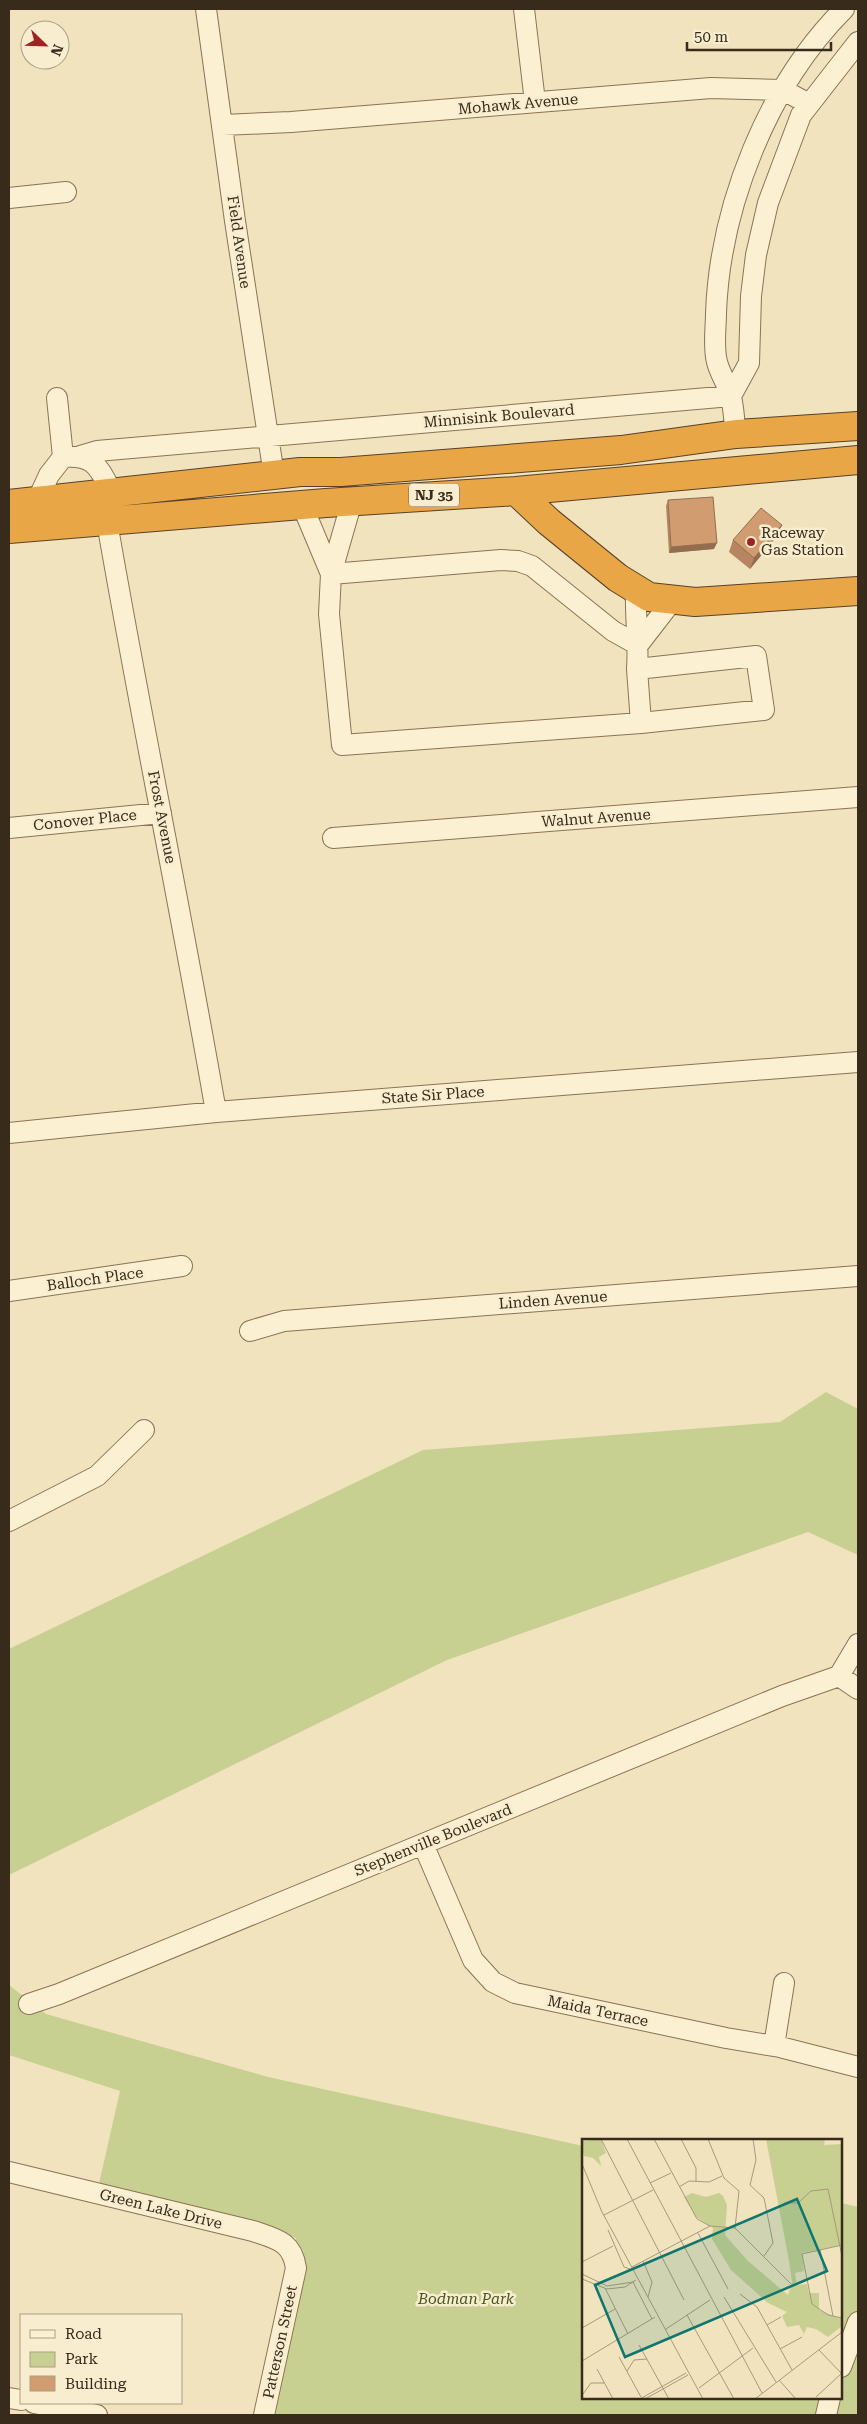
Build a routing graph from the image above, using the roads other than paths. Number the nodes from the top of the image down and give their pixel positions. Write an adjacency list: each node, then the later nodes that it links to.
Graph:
1 (206, 9): 8 (street, Field Avenue)
2 (524, 9): 6 (street)
3 (844, 9): 5 (street)
4 (858, 42): 7 (street)
5 (784, 90): 6 (street, Mohawk Avenue); 7 (street, Mohawk Avenue); 11 (street)
6 (535, 102): 8 (street, Mohawk Avenue)
7 (809, 104): 11 (street)
8 (223, 125): 15 (street, Field Avenue)
9 (66, 192): 10 (street)
10 (9, 198)
11 (730, 396): 14 (street); 15 (street, Minnisink Boulevard)
12 (57, 398): 16 (street)
13 (858, 426): 14 (highway, NJ 35)
14 (736, 434): 18 (highway, NJ 35)
15 (268, 435): 16 (street, Minnisink Boulevard); 18 (street, Field Avenue)
16 (72, 456): 20 (street); 22 (street)
17 (858, 460): 19 (highway, NJ 35)
18 (274, 475): 20 (highway, NJ 35)
19 (516, 491): 21 (highway, NJ 35); 28 (highway)
20 (113, 494): 22 (highway, NJ 35)
21 (352, 501): 24 (highway, NJ 35); 27 (street)
22 (37, 502): 23 (highway, NJ 35)
23 (9, 504)
24 (302, 505): 25 (highway, NJ 35); 27 (street)
25 (107, 522): 26 (highway, NJ 35); 35 (street, Frost Avenue)
26 (9, 529)
27 (331, 574): 31 (street); 33 (street)
28 (636, 589): 30 (highway); 31 (street)
29 (858, 590): 30 (highway)
30 (672, 601): 31 (street)
31 (638, 645): 32 (street)
32 (637, 669): 33 (street); 33 (street)
33 (641, 723)
34 (858, 798): 37 (street, Walnut Avenue)
35 (161, 812): 36 (street, Conover Place); 39 (street, Frost Avenue)
36 (9, 828)
37 (333, 838)
38 (858, 1062): 39 (street, State Sir Place)
39 (216, 1112): 40 (street, State Sir Place)
40 (9, 1133)
41 (182, 1266): 43 (street, Balloch Place)
42 (858, 1276): 44 (street, Linden Avenue)
43 (9, 1291)
44 (250, 1331)
45 (144, 1430): 46 (street)
46 (9, 1521)
47 (858, 1644): 48 (street)
48 (839, 1676): 49 (street); 50 (street, Stephenville Boulevard)
49 (858, 1689)
50 (423, 1844): 52 (street, Stephenville Boulevard); 53 (street, Maida Terrace)
51 (784, 1983): 53 (street)
52 (28, 2004)
53 (774, 2046): 54 (street, Maida Terrace)
54 (858, 2066)
55 (9, 2172): 56 (street, Green Lake Drive)
56 (296, 2268): 62 (street, Patterson Street)
57 (858, 2322): 58 (street)
58 (842, 2364)
59 (830, 2399): 63 (street)
60 (39, 2404): 61 (street)
61 (97, 2415)
62 (264, 2415)
63 (826, 2415)

